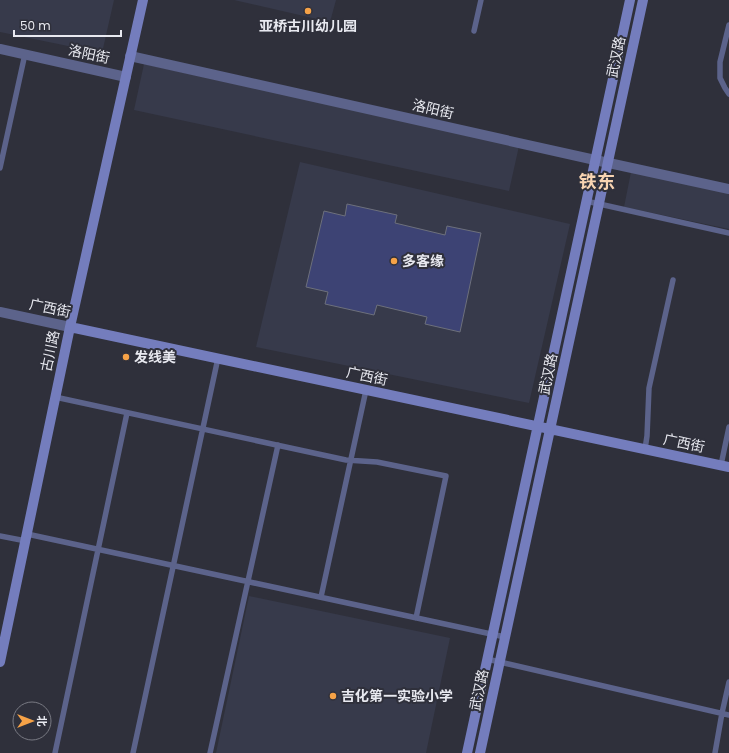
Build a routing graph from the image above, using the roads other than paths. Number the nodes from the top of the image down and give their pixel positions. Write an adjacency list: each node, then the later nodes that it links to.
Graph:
1 (143, 0): 9 (main road, 古川路)
2 (481, 0): 6 (lane)
3 (630, 0): 12 (main road, 武汉路)
4 (643, 0): 13 (main road, 武汉路)
5 (729, 25): 11 (lane)
6 (474, 31)
7 (0, 49): 8 (street, 洛阳街)
8 (25, 54): 10 (street, 洛阳街); 14 (lane)
9 (130, 56): 10 (main road, 古川路); 12 (street, 洛阳街)
10 (126, 77): 21 (main road, 古川路)
11 (729, 94)
12 (595, 160): 13 (street, 洛阳街); 16 (main road, 武汉路)
13 (608, 163): 15 (street, 洛阳街); 17 (main road, 武汉路)
14 (0, 168)
15 (729, 189)
16 (586, 201): 17 (lane); 26 (main road, 武汉路)
17 (598, 204): 18 (lane); 28 (main road, 武汉路)
18 (729, 234)
19 (673, 280): 31 (lane)
20 (0, 312): 21 (street, 广西街)
21 (70, 327): 22 (main road, 广西街); 24 (main road, 古川路)
22 (218, 358): 23 (main road, 广西街); 29 (lane)
23 (366, 390): 26 (main road, 广西街); 32 (lane)
24 (55, 397): 25 (lane); 35 (main road, 古川路)
25 (127, 413): 29 (lane); 36 (lane)
26 (537, 426): 28 (main road, 广西街); 41 (main road, 武汉路)
27 (729, 426): 33 (lane)
28 (550, 428): 31 (main road, 广西街); 42 (main road, 武汉路)
29 (203, 429): 30 (lane); 37 (lane)
30 (278, 445): 32 (lane); 38 (lane)
31 (645, 448): 33 (main road, 广西街)
32 (351, 460): 39 (lane); 40 (lane)
33 (725, 466)
34 (0, 536): 35 (lane)
35 (26, 538): 36 (lane); 43 (main road, 古川路)
36 (98, 550): 37 (lane); 49 (lane)
37 (173, 566): 38 (lane); 50 (lane)
38 (248, 582): 39 (lane); 51 (lane)
39 (321, 597): 40 (lane)
40 (416, 618): 41 (lane)
41 (492, 634): 42 (lane); 44 (main road, 武汉路)
42 (505, 637): 45 (main road, 武汉路)
43 (0, 659)
44 (487, 659): 45 (lane); 52 (main road, 武汉路)
45 (499, 662): 47 (lane); 53 (main road, 武汉路)
46 (729, 682): 47 (lane)
47 (722, 713): 48 (lane); 54 (lane)
48 (729, 715)
49 (55, 753)
50 (133, 753)
51 (210, 753)
52 (467, 753)
53 (480, 753)
54 (715, 753)

